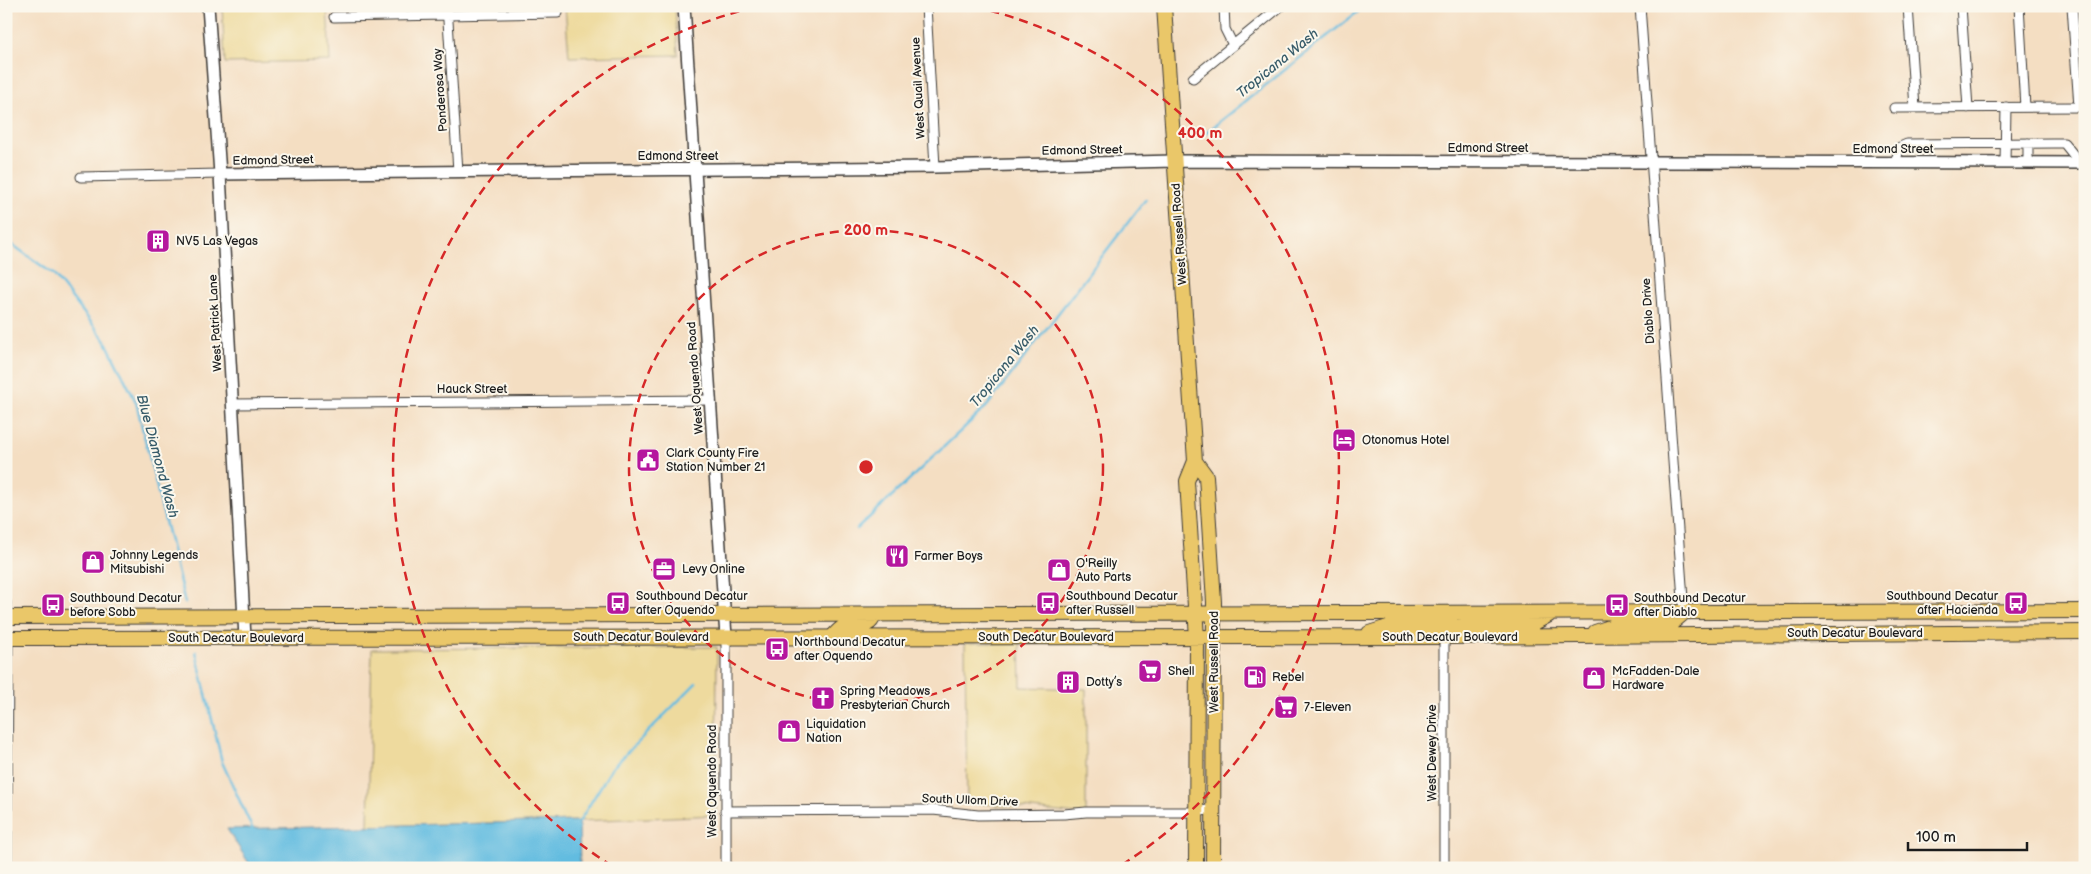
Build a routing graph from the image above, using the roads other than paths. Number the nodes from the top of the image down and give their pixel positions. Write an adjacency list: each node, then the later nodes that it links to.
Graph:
1 (208, 6): 37 (street, West Patrick Lane)
2 (380, 6): 16 (street)
3 (684, 6): 35 (street, West Oquendo Road)
4 (926, 6): 34 (street, West Quail Avenue)
5 (1164, 6): 28 (main road, West Russell Road)
6 (1224, 6): 18 (street)
7 (1281, 6): 18 (street)
8 (1640, 6): 31 (street, Diablo Drive)
9 (1908, 6): 22 (street)
10 (1961, 6): 23 (street)
11 (2019, 6): 25 (street)
12 (2072, 6): 20 (street)
13 (511, 10): 14 (street); 15 (street)
14 (447, 11): 16 (street); 36 (street, Ponderosa Way)
15 (558, 13)
16 (380, 16): 17 (street)
17 (334, 17)
18 (1233, 45): 19 (street)
19 (1194, 78)
20 (2082, 107): 25 (street)
21 (1894, 108): 22 (street)
22 (1915, 108): 23 (street)
23 (1968, 108): 24 (street)
24 (2006, 108): 25 (street); 26 (street)
25 (2025, 108)
26 (2006, 143): 27 (street); 29 (street); 32 (street)
27 (2028, 143): 30 (street); 33 (street)
28 (1174, 162): 31 (street, Edmond Street); 34 (street, Edmond Street); 41 (main road, West Russell Road)
29 (2005, 162): 30 (street, Edmond Street); 32 (street, Edmond Street)
30 (2028, 162): 33 (street, Edmond Street)
31 (1650, 163): 32 (street, Edmond Street); 44 (street, Diablo Drive)
32 (1895, 163)
33 (2082, 163)
34 (935, 168): 35 (street, Edmond Street)
35 (695, 170): 36 (street, Edmond Street); 39 (street, West Oquendo Road)
36 (458, 171): 37 (street, Edmond Street)
37 (220, 174): 38 (street, Edmond Street); 40 (street, West Patrick Lane)
38 (81, 177)
39 (711, 400): 40 (street, Hauck Street); 51 (street, West Oquendo Road)
40 (233, 404): 50 (street, West Patrick Lane)
41 (1195, 461): 45 (main road, West Russell Road); 46 (main road, West Russell Road)
42 (6, 602): 53 (street)
43 (2085, 611): 44 (main road, South Decatur Boulevard)
44 (1684, 613): 48 (main road, South Decatur Boulevard); 55 (main road)
45 (1196, 614): 46 (main road, South Decatur Boulevard); 49 (main road, South Decatur Boulevard); 61 (main road, West Russell Road)
46 (1214, 614): 47 (main road, South Decatur Boulevard); 58 (main road, West Russell Road)
47 (1458, 614): 48 (main road, South Decatur Boulevard); 62 (main road)
48 (1552, 614): 63 (main road)
49 (874, 615): 51 (main road, South Decatur Boulevard); 57 (main road)
50 (245, 616): 51 (main road, South Decatur Boulevard); 52 (main road, South Decatur Boulevard); 60 (street, West Patrick Lane)
51 (725, 616): 56 (street, West Oquendo Road)
52 (75, 617): 53 (main road, South Decatur Boulevard); 59 (main road)
53 (6, 618)
54 (2085, 632): 55 (main road, South Decatur Boulevard)
55 (1583, 636): 63 (main road, South Decatur Boulevard)
56 (726, 637): 57 (main road, South Decatur Boulevard); 60 (main road, South Decatur Boulevard); 65 (street, West Oquendo Road)
57 (832, 637): 61 (main road, South Decatur Boulevard)
58 (1214, 637): 61 (main road, South Decatur Boulevard); 62 (main road, South Decatur Boulevard); 64 (main road, West Russell Road)
59 (7, 638): 60 (main road, South Decatur Boulevard); 67 (street)
60 (245, 638)
61 (1197, 638): 66 (main road, West Russell Road)
62 (1356, 638): 63 (main road, South Decatur Boulevard)
63 (1444, 638): 71 (street, West Dewey Drive)
64 (1213, 809): 66 (street, South Ullom Drive); 70 (main road, West Russell Road)
65 (726, 811): 66 (street, South Ullom Drive); 68 (street, West Oquendo Road)
66 (1196, 812): 69 (main road, West Russell Road)
67 (7, 868)
68 (726, 868)
69 (1196, 868)
70 (1213, 868)
71 (1444, 868)

